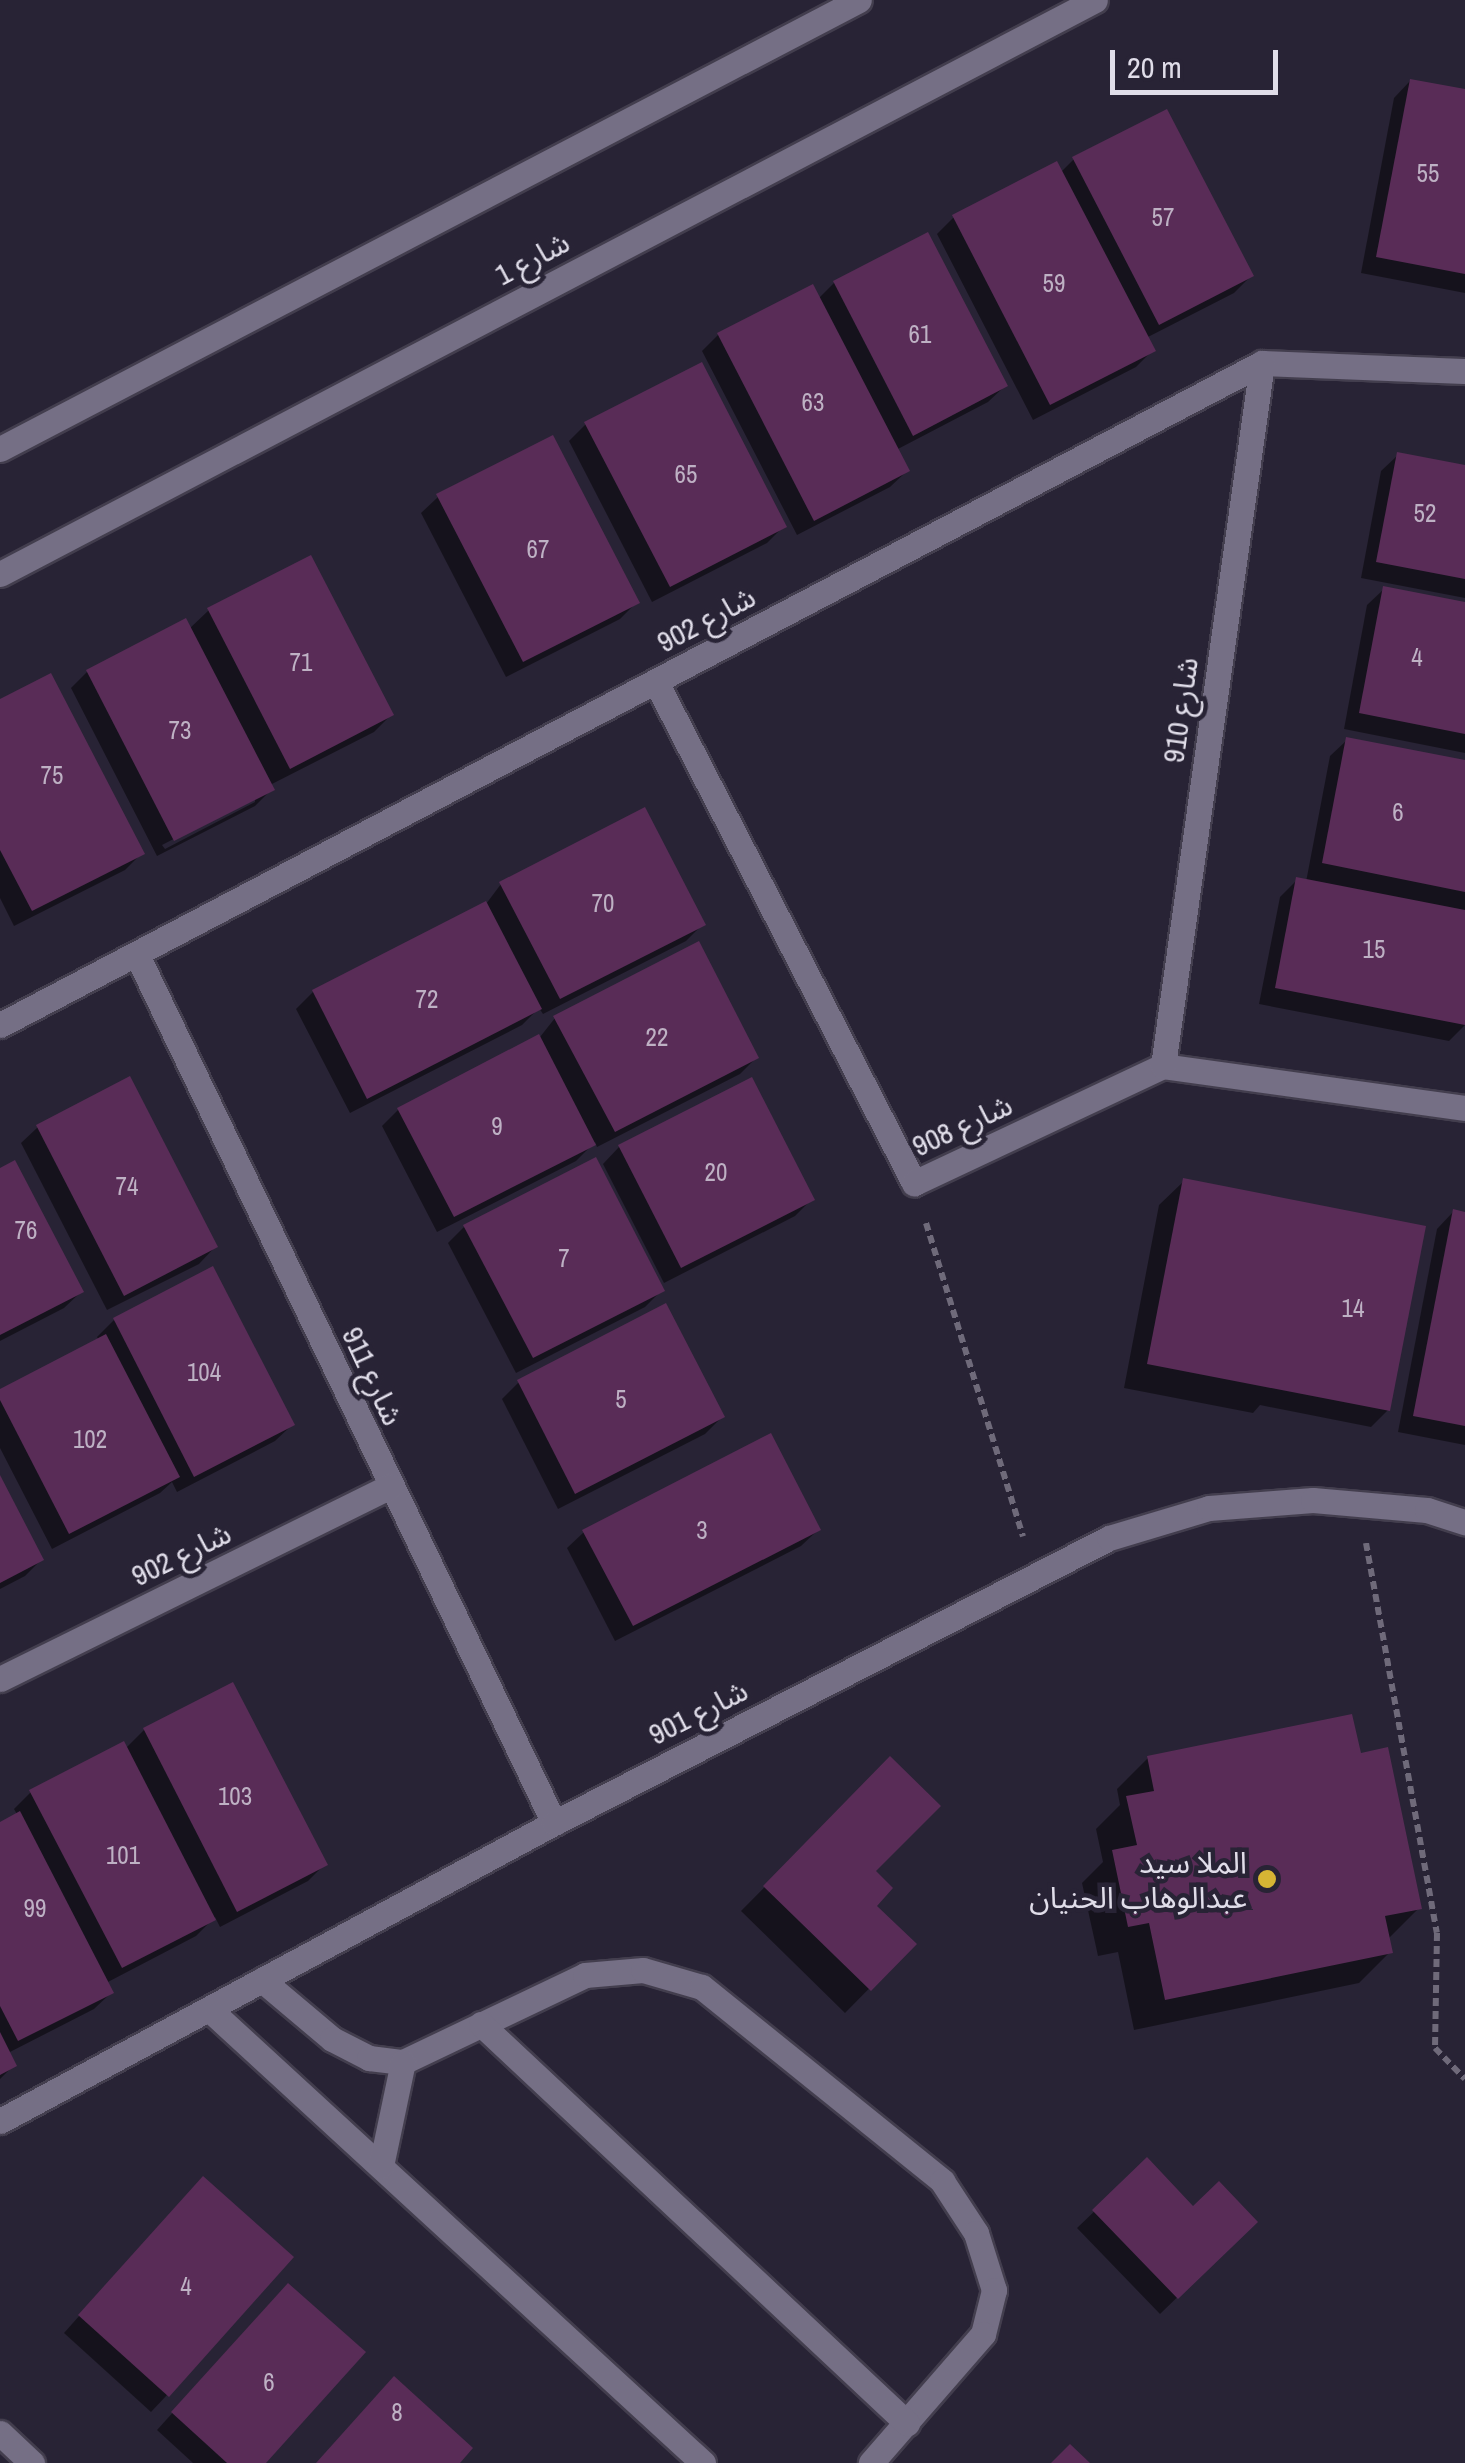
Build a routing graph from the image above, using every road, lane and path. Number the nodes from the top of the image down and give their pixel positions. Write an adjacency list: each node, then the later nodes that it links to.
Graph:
1 (859, 0): 5 (street)
2 (1095, 0): 6 (street, شارع 1)
3 (1262, 363): 4 (street); 7 (street, شارع 902); 10 (street, شارع 910)
4 (1465, 371)
5 (0, 449)
6 (0, 574)
7 (656, 682): 8 (street, شارع 902); 12 (street, شارع 908)
8 (137, 955): 9 (street, شارع 902); 13 (street, شارع 911)
9 (0, 1025)
10 (1163, 1066): 11 (street); 12 (street, شارع 908)
11 (1465, 1108)
12 (914, 1184): 16 (path)
13 (390, 1486): 17 (street, شارع 902); 18 (street, شارع 911)
14 (1359, 1503): 15 (street, شارع 901); 16 (street, شارع 901); 23 (path)
15 (1465, 1522)
16 (1036, 1576): 18 (street, شارع 901)
17 (0, 1680)
18 (554, 1822): 19 (street, شارع 901)
19 (262, 1980): 20 (street, شارع 901); 22 (street)
20 (209, 2008): 24 (street, شارع 901); 25 (street)
21 (481, 2024): 22 (street); 26 (street); 26 (street)
22 (403, 2062): 25 (street)
23 (1465, 2078)
24 (0, 2121)
25 (380, 2166): 29 (street)
26 (907, 2423): 30 (street)
27 (0, 2433): 28 (street)
28 (32, 2463)
29 (703, 2463)
30 (872, 2463)

